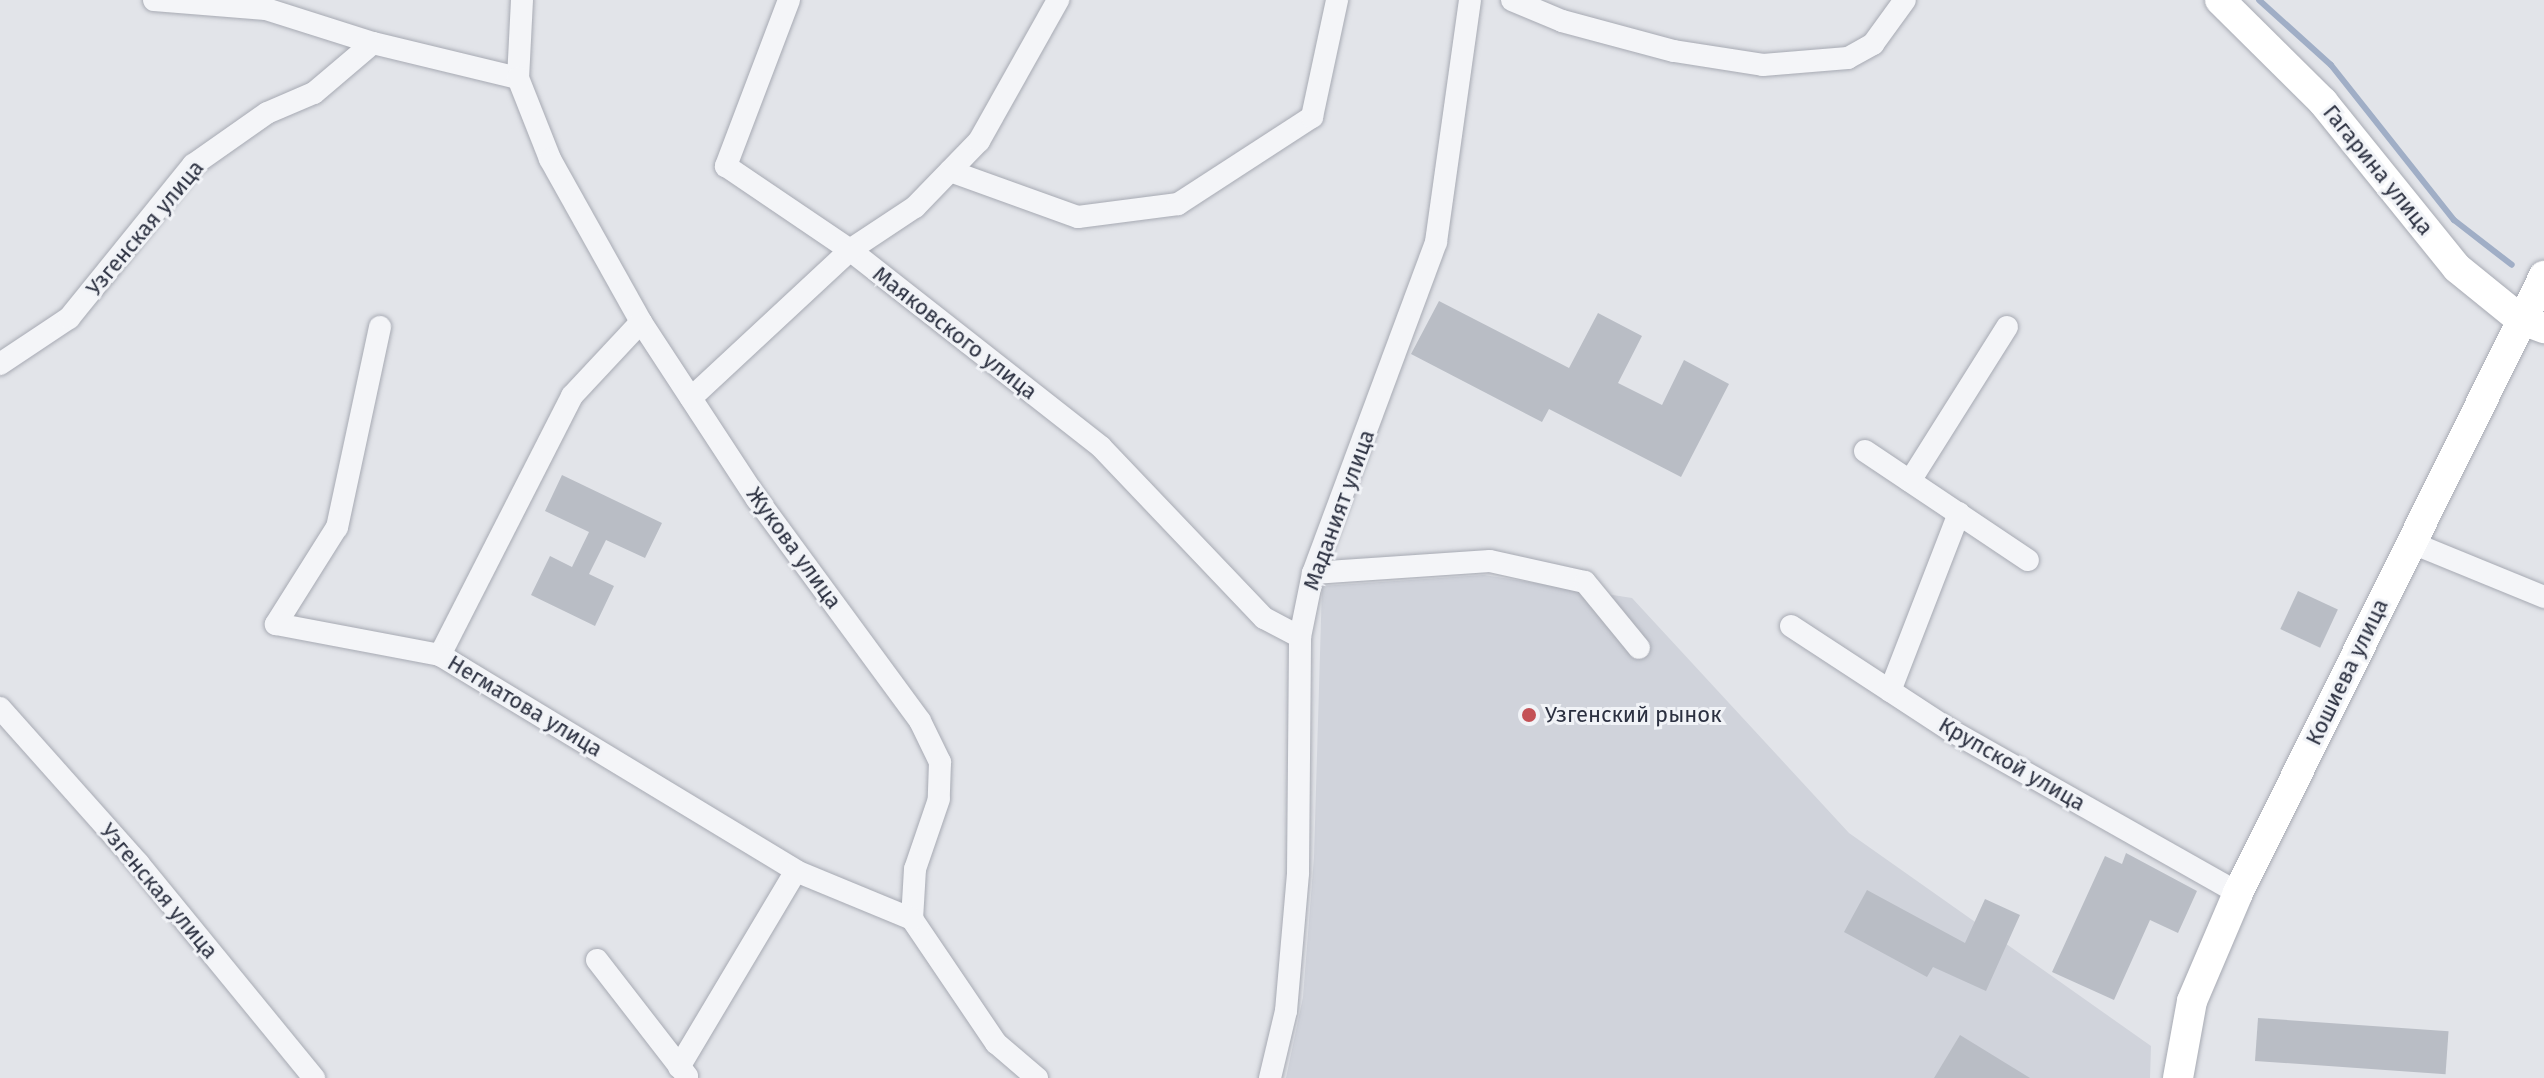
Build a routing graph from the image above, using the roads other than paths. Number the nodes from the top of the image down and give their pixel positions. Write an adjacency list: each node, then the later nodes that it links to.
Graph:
1 (154, 0): 10 (street)
2 (522, 0): 11 (street, Жукова улица)
3 (789, 0): 13 (street, Маяковского улица)
4 (1058, 0): 12 (street)
5 (1337, 0): 12 (street)
6 (1470, 0): 26 (street, Маданият улица)
7 (1512, 0): 8 (street)
8 (1905, 0)
9 (2220, 0): 16 (street, Гагарина улица)
10 (373, 43): 11 (street); 19 (street, Узгенская улица)
11 (518, 78): 15 (street, Жукова улица)
12 (950, 171): 13 (street)
13 (850, 250): 20 (street); 29 (street, Маяковского улица)
14 (2544, 276): 16 (street, Кошиева улица)
15 (641, 322): 20 (street, Жукова улица); 31 (street, Негматова улица)
16 (2532, 324): 24 (street, Кошиева улица)
17 (380, 327): 31 (street)
18 (2007, 327): 22 (street)
19 (0, 364)
20 (691, 398): 36 (street, Жукова улица)
21 (1865, 451): 22 (street)
22 (1910, 481): 23 (street)
23 (1959, 513): 25 (street); 32 (street)
24 (2410, 542): 27 (street); 35 (street, Кошиева улица)
25 (2028, 560)
26 (1313, 573): 29 (street, Маданият улица); 30 (street)
27 (2544, 597)
28 (1791, 626): 32 (street, Крупской улица)
29 (1300, 637): 41 (street, Маданият улица)
30 (1639, 648)
31 (440, 655): 34 (street, Негматова улица)
32 (1890, 691): 35 (street, Крупской улица)
33 (0, 708): 39 (street, Узгенская улица)
34 (796, 871): 36 (street, Негматова улица); 38 (street)
35 (2238, 893): 42 (street, Кошиева улица)
36 (912, 919): 40 (street)
37 (597, 960): 38 (street)
38 (684, 1072)
39 (314, 1078)
40 (1037, 1078)
41 (1270, 1078)
42 (2178, 1078)

